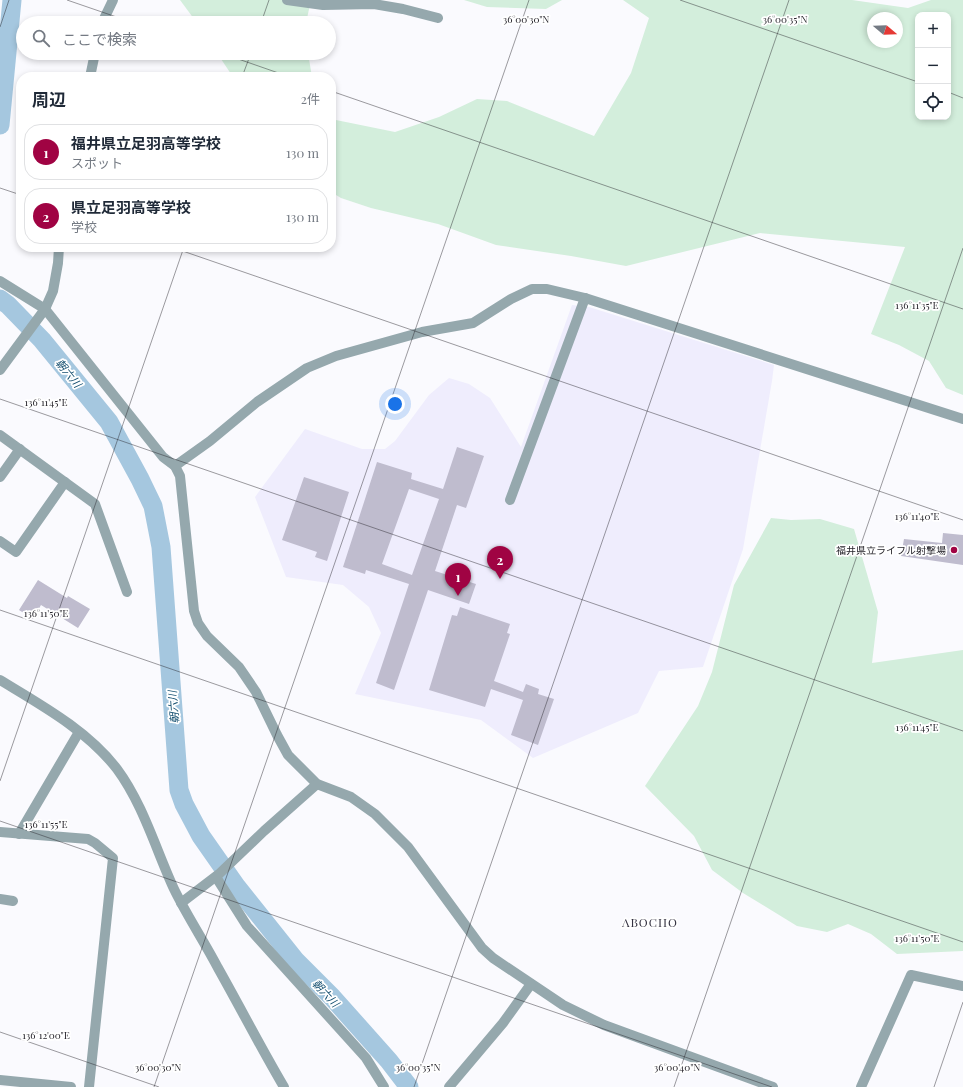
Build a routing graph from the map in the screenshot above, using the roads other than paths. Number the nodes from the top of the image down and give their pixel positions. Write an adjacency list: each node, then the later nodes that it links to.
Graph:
1 (113, 0): 3 (street)
2 (287, 0): 4 (street)
3 (105, 16)
4 (438, 18)
5 (94, 60): 6 (street)
6 (91, 72)
7 (59, 252): 10 (street)
8 (0, 281): 10 (street)
9 (584, 298): 12 (street); 15 (street); 18 (street)
10 (42, 312): 11 (street); 15 (street)
11 (0, 370)
12 (963, 419)
13 (0, 435): 14 (street)
14 (20, 449): 16 (street); 17 (street)
15 (175, 466): 23 (street)
16 (0, 478)
17 (65, 482): 19 (street); 20 (street)
18 (510, 500)
19 (0, 541)
20 (127, 592)
21 (0, 680): 22 (street)
22 (79, 732): 25 (street); 29 (street)
23 (317, 784): 26 (street); 30 (street)
24 (0, 832): 25 (street)
25 (19, 834): 35 (street)
26 (218, 875): 29 (street); 36 (street)
27 (0, 899): 28 (street)
28 (13, 901)
29 (181, 903): 33 (street)
30 (530, 984): 37 (street); 38 (street)
31 (963, 986): 39 (street)
32 (0, 1080): 34 (street)
33 (282, 1086)
34 (71, 1087)
35 (89, 1087)
36 (384, 1087)
37 (449, 1087)
38 (773, 1087)
39 (862, 1087)

